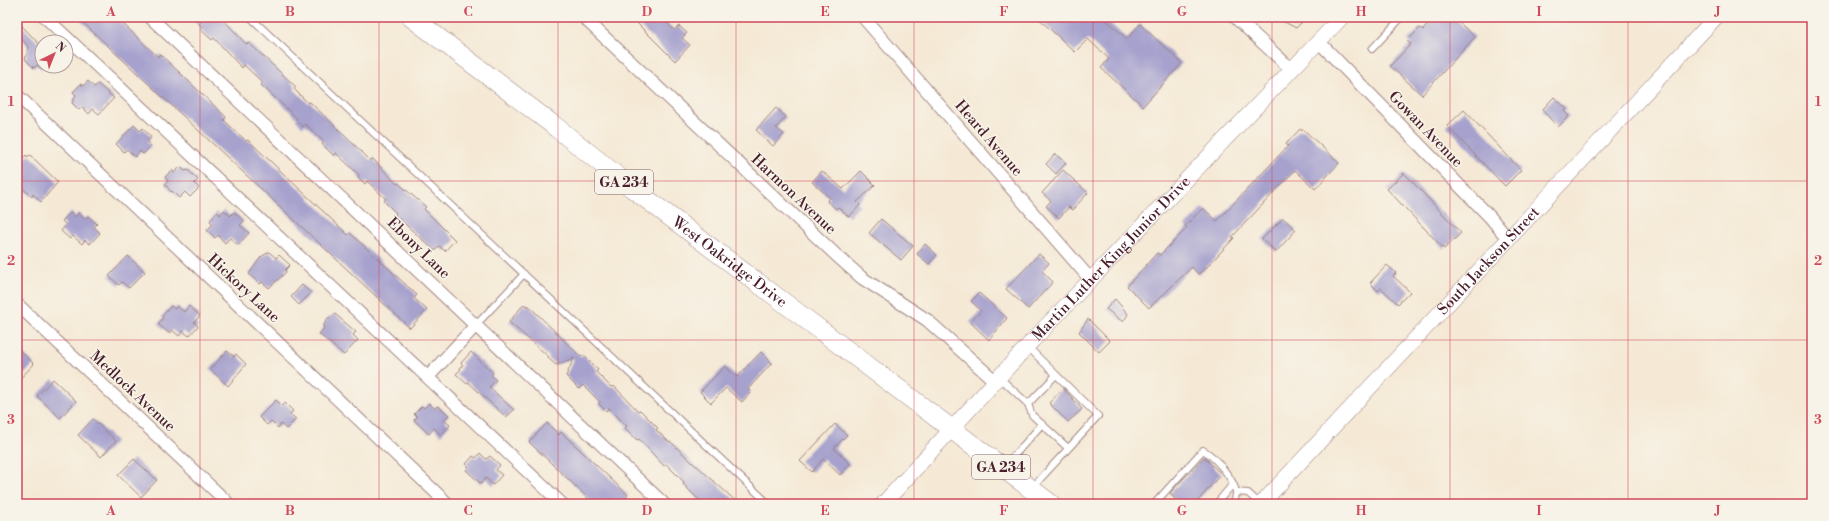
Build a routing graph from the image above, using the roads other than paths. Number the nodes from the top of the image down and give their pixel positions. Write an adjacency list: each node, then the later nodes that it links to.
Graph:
1 (46, 17): 22 (street)
2 (150, 17): 19 (street, Ebony Lane)
3 (250, 17): 16 (lane)
4 (411, 17): 26 (main road, West Oakridge Drive / GA 234)
5 (583, 17): 23 (street, Harmon Avenue)
6 (863, 17): 17 (street, Heard Avenue)
7 (1235, 17): 13 (street)
8 (1342, 17): 11 (street, Martin Luther King Junior Drive)
9 (1402, 17): 12 (lane)
10 (1716, 17): 15 (street, South Jackson Street)
11 (1319, 42): 13 (street, Martin Luther King Junior Drive); 15 (street, Gowan Avenue)
12 (1372, 49)
13 (1292, 70): 17 (street, Martin Luther King Junior Drive)
14 (17, 95): 33 (street, Hickory Lane)
15 (1508, 239): 42 (street, South Jackson Street)
16 (524, 274): 19 (lane); 36 (lane)
17 (1091, 280): 20 (street, Martin Luther King Junior Drive)
18 (17, 304): 32 (street, Medlock Avenue)
19 (476, 325): 22 (street); 35 (street, Ebony Lane)
20 (1027, 346): 21 (lane); 23 (street, Martin Luther King Junior Drive)
21 (1056, 375): 24 (lane); 27 (lane)
22 (428, 377): 34 (street)
23 (996, 379): 24 (lane); 26 (street, Martin Luther King Junior Drive)
24 (1028, 404): 25 (lane)
25 (1042, 424): 27 (lane); 28 (lane)
26 (951, 429): 28 (main road, West Oakridge Drive / GA 234); 37 (street, Martin Luther King Junior Drive)
27 (1068, 448): 30 (lane)
28 (1003, 468): 30 (main road, West Oakridge Drive / GA 234)
29 (1233, 484): 31 (lane); 39 (lane); 40 (lane)
30 (1031, 489): 38 (main road, West Oakridge Drive / GA 234)
31 (1236, 492): 41 (lane); 42 (lane)
32 (227, 502)
33 (448, 504)
34 (562, 504)
35 (662, 504)
36 (769, 504)
37 (883, 504)
38 (1051, 504)
39 (1156, 504)
40 (1216, 504)
41 (1234, 504)
42 (1261, 504)

